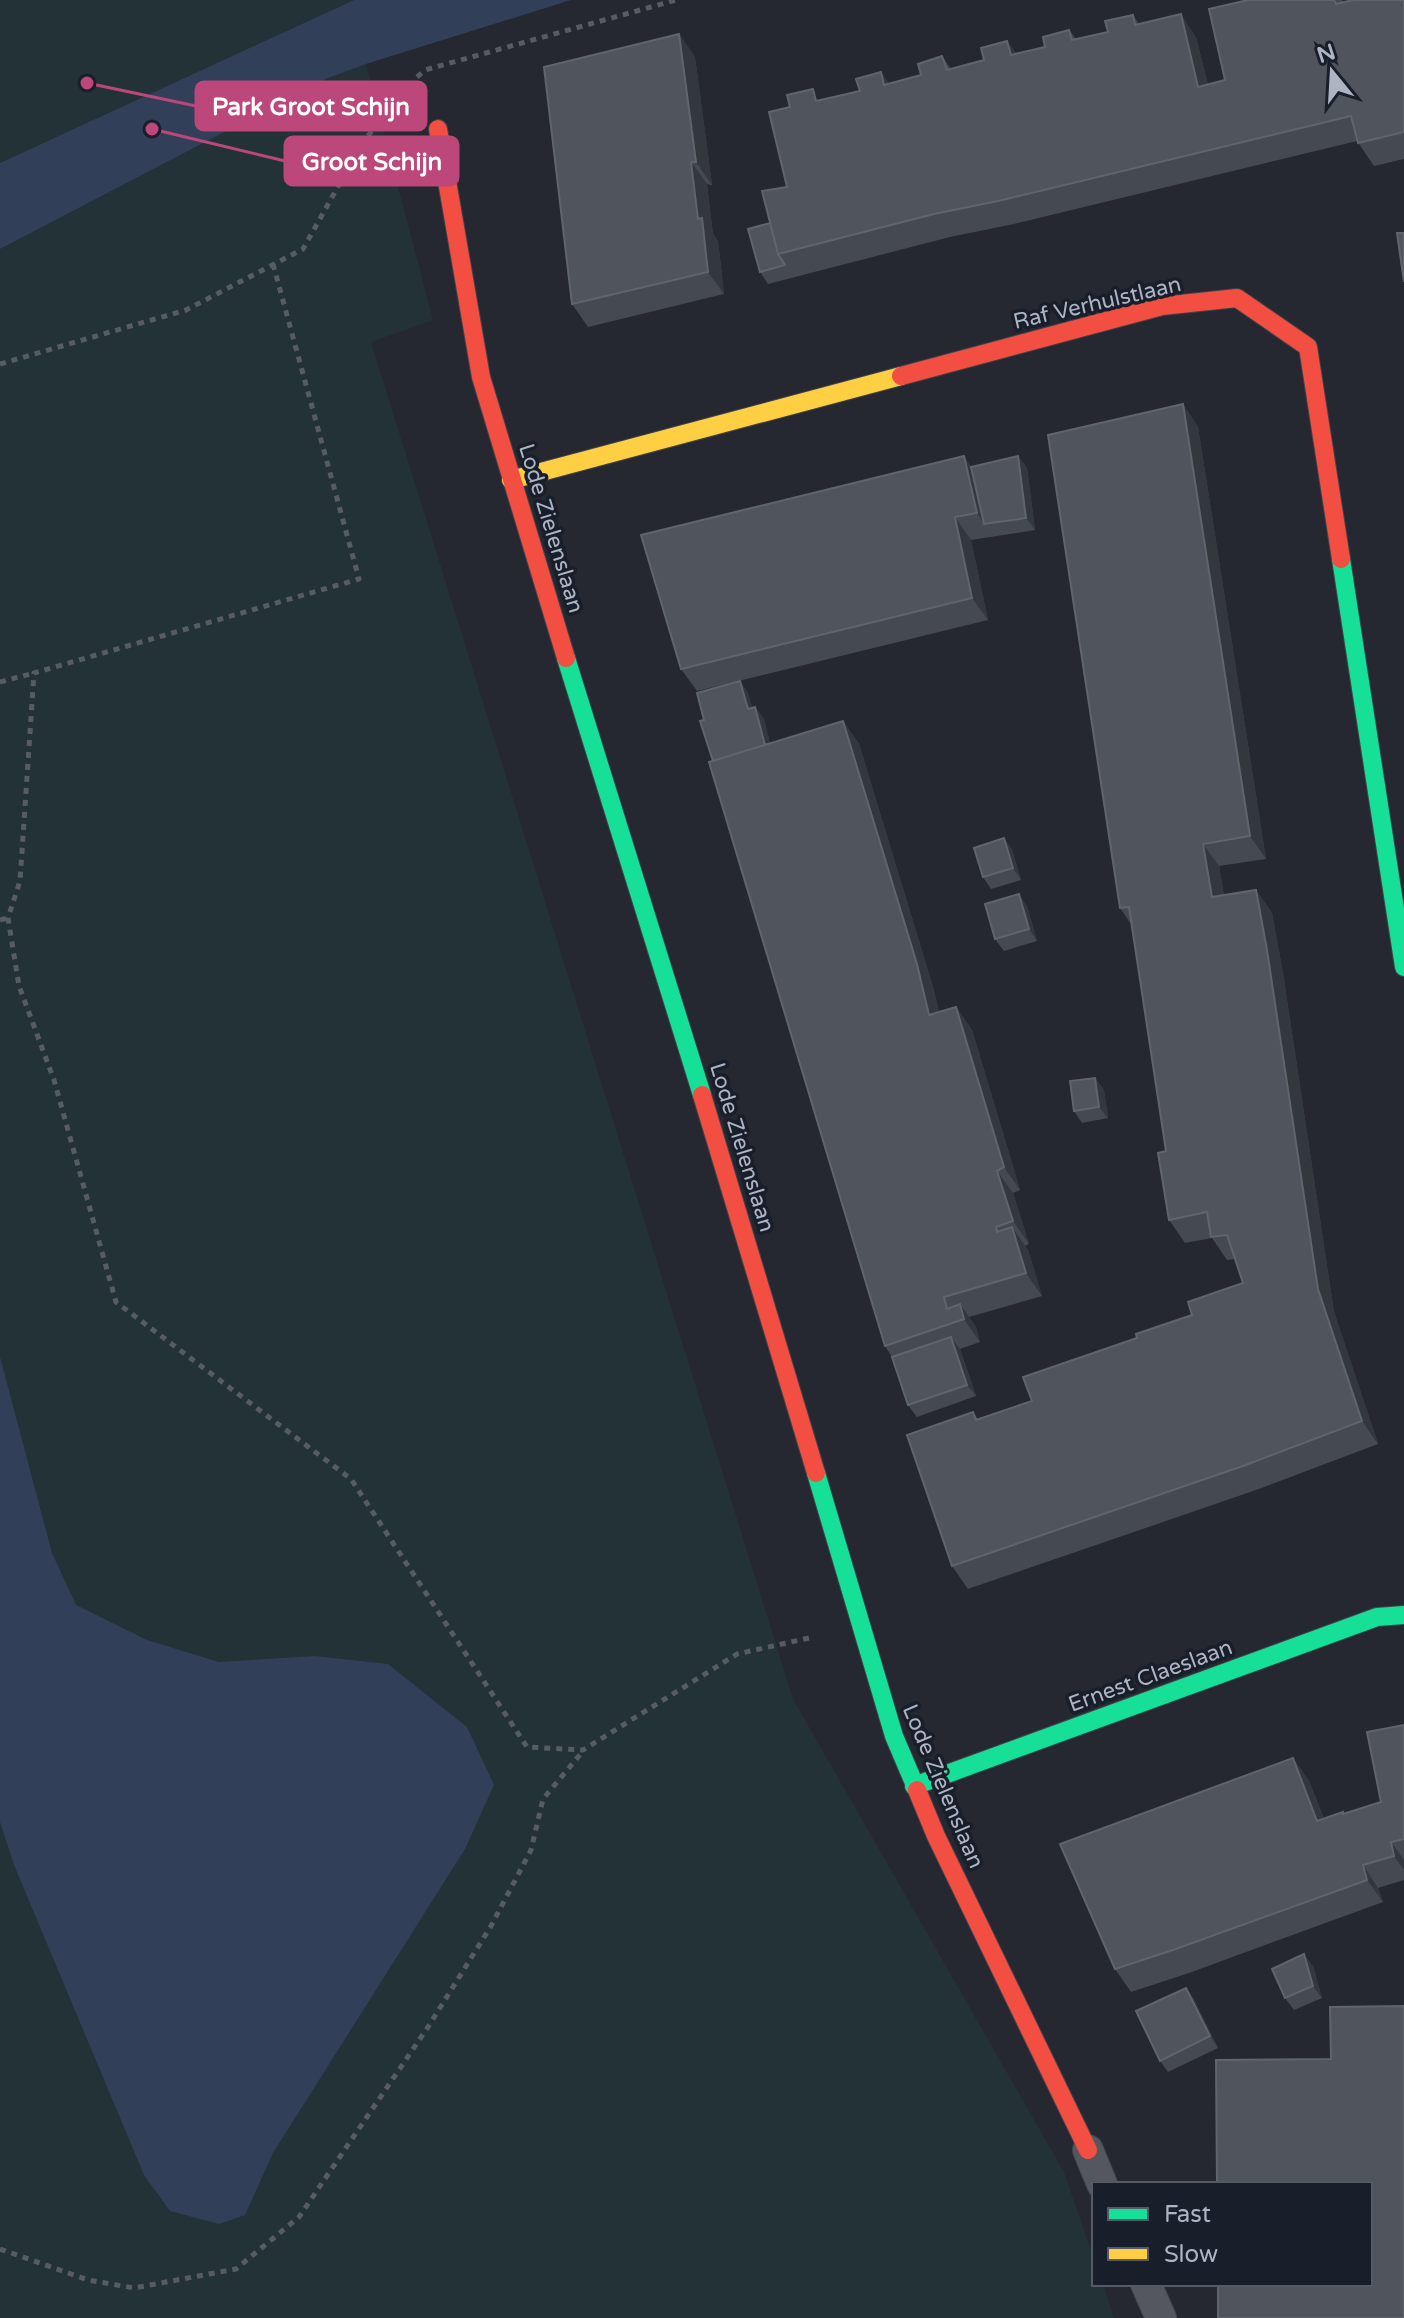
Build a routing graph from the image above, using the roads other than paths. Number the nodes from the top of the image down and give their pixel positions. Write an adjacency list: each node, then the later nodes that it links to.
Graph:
1 (438, 129): 2 (street, Lode Zielenslaan)
2 (511, 480): 3 (street, Raf Verhulstlaan); 5 (street, Lode Zielenslaan)
3 (1404, 967)
4 (1404, 1615): 5 (street, Ernest Claeslaan)
5 (914, 1786): 6 (street, Lode Zielenslaan)
6 (1088, 2150): 7 (lane)
7 (1101, 2182)
8 (1147, 2286): 9 (lane)
9 (1161, 2318)

